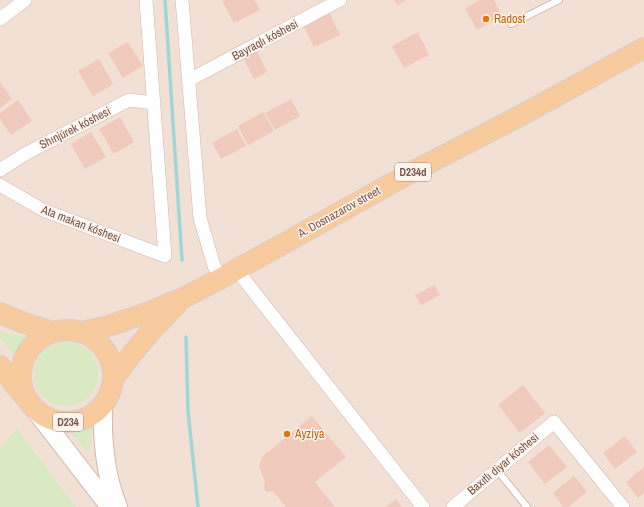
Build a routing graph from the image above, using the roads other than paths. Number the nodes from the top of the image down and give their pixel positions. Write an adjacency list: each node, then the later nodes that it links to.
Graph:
1 (25, 0): 6 (street)
2 (146, 0): 10 (street)
3 (182, 0): 9 (street)
4 (340, 0): 9 (street, Bayraqlı kóshesi)
5 (559, 0): 7 (lane)
6 (0, 19)
7 (511, 24)
8 (644, 48): 13 (main road, A. Dosnazarov street / D234d)
9 (189, 80): 13 (street)
10 (154, 103): 11 (street, Shınjúrek kóshesi); 12 (street, Ata makan kóshesi)
11 (0, 170)
12 (0, 185)
13 (229, 274): 14 (main road, A. Dosnazarov street / D234d); 25 (street)
14 (183, 298): 17 (main road, D234d); 19 (main road, D234d)
15 (0, 313): 16 (main road)
16 (52, 332): 17 (main road); 20 (main road, D234)
17 (82, 332): 19 (main road, D234)
18 (0, 366): 20 (main road, D234)
19 (114, 378): 21 (main road, D234)
20 (33, 406): 21 (main road, D234); 23 (main road, D234)
21 (103, 406): 24 (main road, D234)
22 (497, 470): 26 (street, Baxıtlı diyar kóshesi); 27 (lane); 28 (street, Baxıtlı diyar kóshesi)
23 (110, 507)
24 (118, 507)
25 (423, 507)
26 (453, 507)
27 (527, 507)
28 (623, 507)

